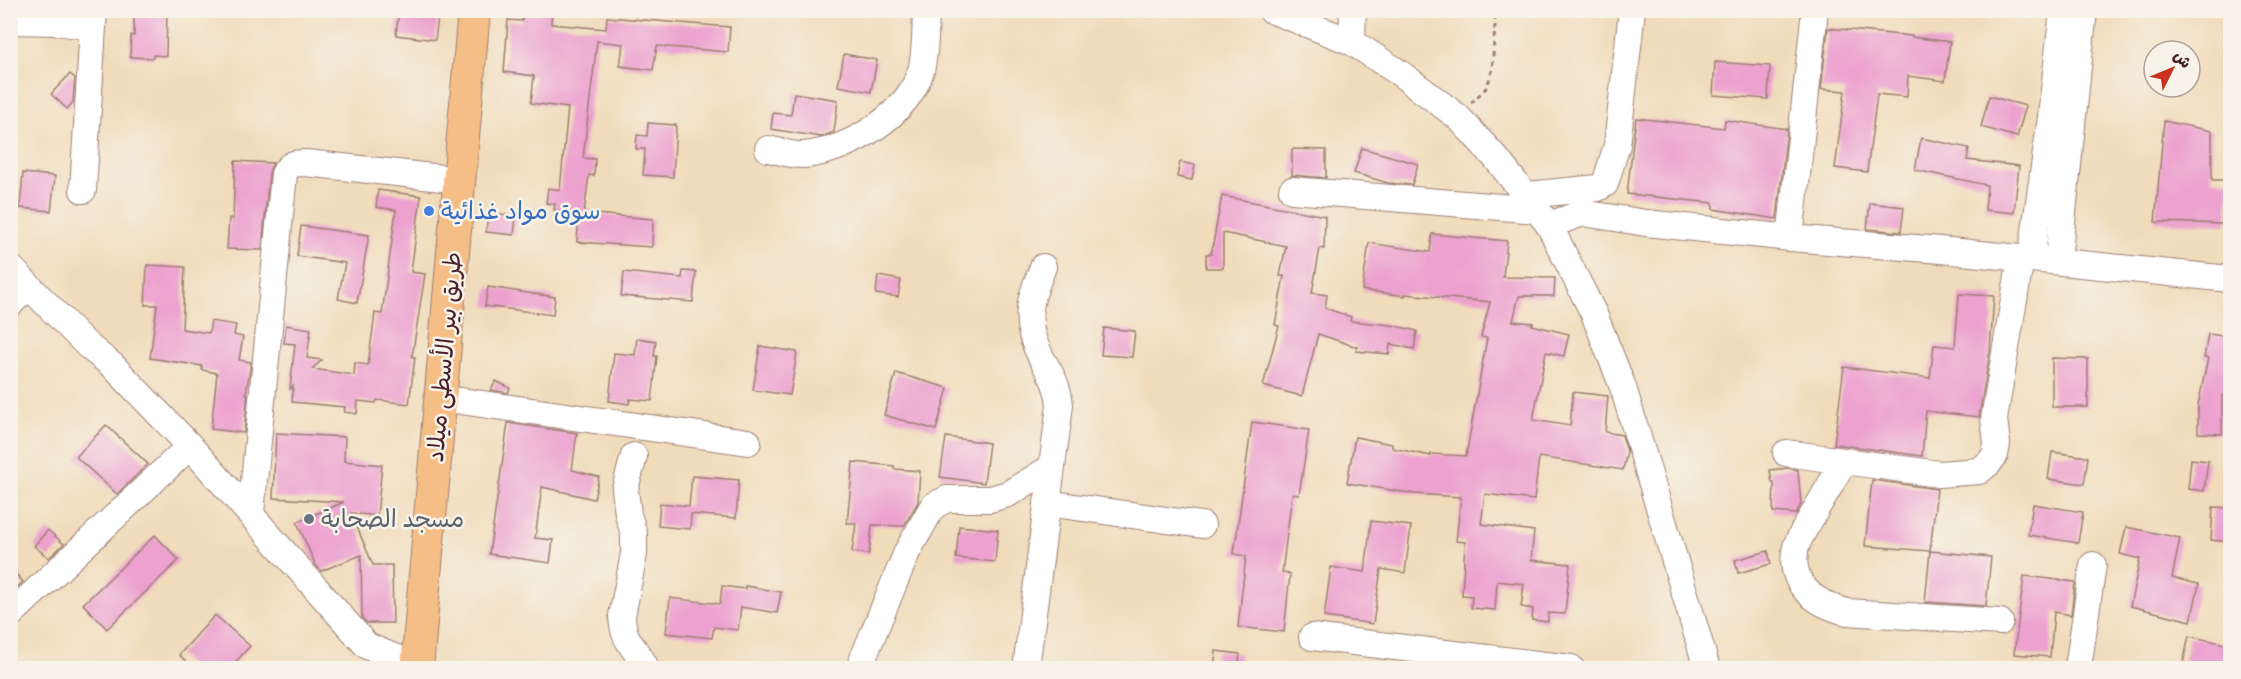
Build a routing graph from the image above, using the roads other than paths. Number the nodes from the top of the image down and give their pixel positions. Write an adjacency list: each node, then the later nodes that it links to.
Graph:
1 (474, 10): 13 (main road, طريق بير الأسطى ميلاد)
2 (926, 10): 12 (street)
3 (1271, 10): 11 (street)
4 (1353, 10): 11 (street)
5 (1632, 10): 16 (street)
6 (1815, 10): 17 (street)
7 (2063, 10): 18 (street)
8 (2084, 10): 19 (street)
9 (94, 19): 10 (street); 14 (street)
10 (10, 21)
11 (1352, 42): 16 (street)
12 (768, 149)
13 (460, 180): 25 (main road, طريق بير الأسطى ميلاد); 33 (street)
14 (83, 190)
15 (1292, 190): 16 (street)
16 (1538, 210): 17 (street); 44 (street)
17 (1790, 238): 18 (street)
18 (2026, 258): 19 (street); 30 (street)
19 (2058, 261): 22 (street)
20 (10, 267): 23 (street)
21 (1043, 267): 31 (street)
22 (2230, 279)
23 (28, 286): 24 (street); 27 (street)
24 (10, 304)
25 (440, 398): 26 (street); 39 (main road, طريق بير الأسطى ميلاد)
26 (748, 442)
27 (190, 447): 33 (street); 36 (street)
28 (1786, 453): 30 (street)
29 (634, 456): 40 (street)
30 (1844, 461): 37 (street)
31 (1052, 467): 32 (street); 41 (street)
32 (1047, 503): 34 (street); 42 (street)
33 (251, 513): 39 (street)
34 (1202, 525)
35 (2093, 565): 45 (street)
36 (10, 615)
37 (2000, 622)
38 (1312, 637): 43 (street)
39 (417, 665)
40 (645, 669)
41 (859, 669)
42 (1026, 669)
43 (1571, 669)
44 (1707, 669)
45 (2078, 669)

